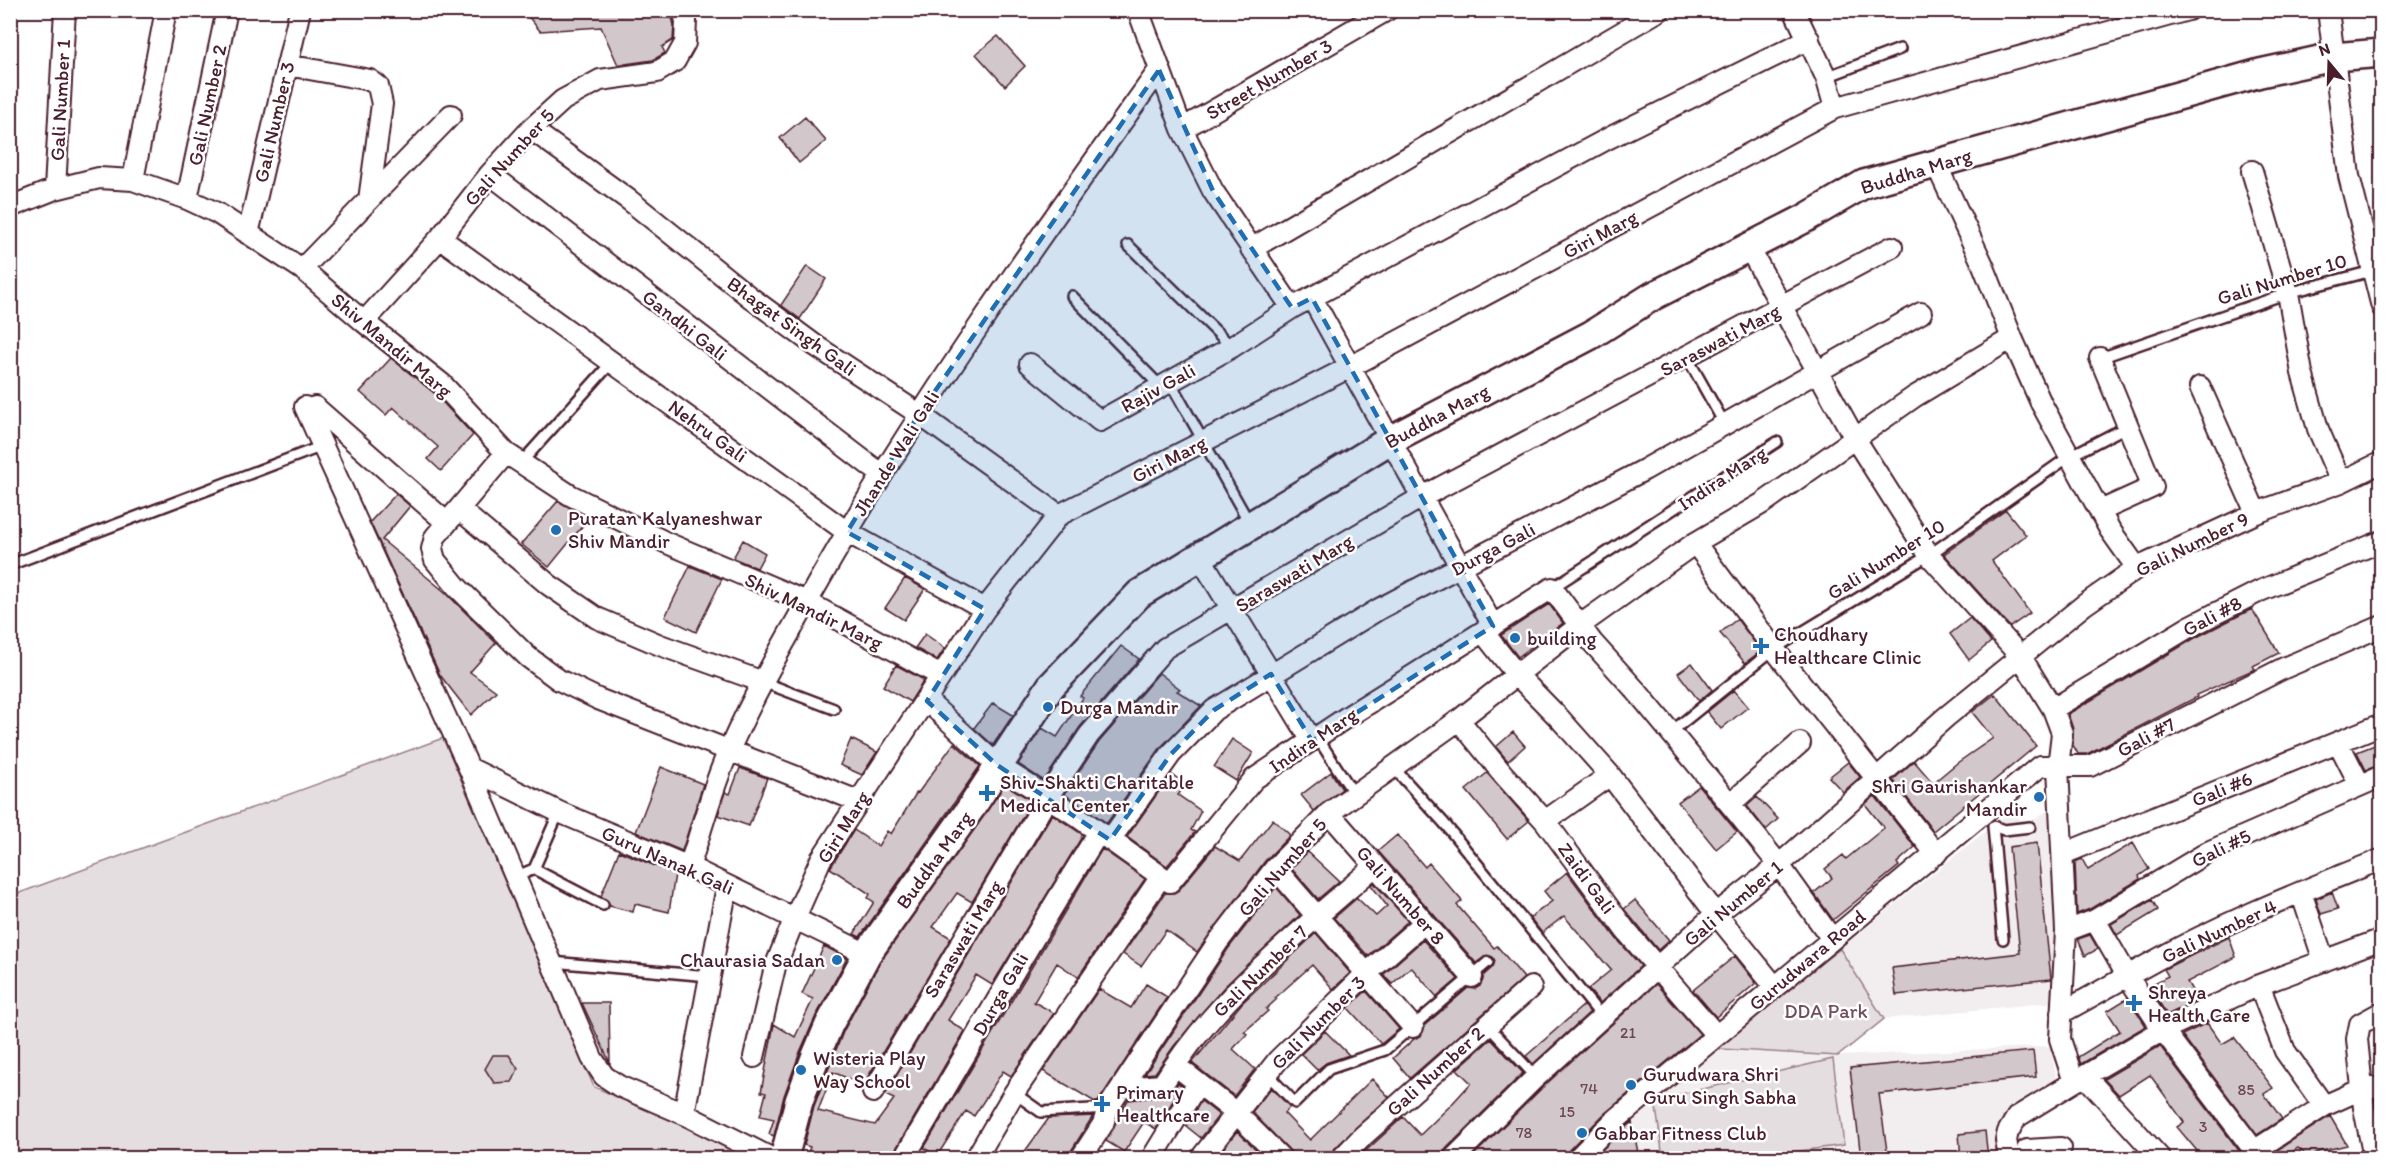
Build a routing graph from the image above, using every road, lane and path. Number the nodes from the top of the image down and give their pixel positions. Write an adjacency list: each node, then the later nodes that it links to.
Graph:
1 (65, 10): 27 (street, Gali Number 1)
2 (166, 10): 26 (street)
3 (227, 10): 28 (street, Gali Number 2)
4 (300, 10): 16 (street, Gali Number 3)
5 (683, 10): 21 (street, Gali Number 5)
6 (1138, 10): 17 (street)
7 (1387, 10): 22 (street, Street Number 3)
8 (1660, 10): 36 (street)
9 (1794, 10): 12 (street)
10 (2188, 10): 19 (street, Giri Marg)
11 (2328, 10): 15 (street)
12 (1809, 39): 18 (street); 41 (street, Rajiv Gali)
13 (1900, 49): 18 (lane)
14 (2382, 53): 15 (street, Buddha Marg)
15 (2333, 57): 23 (street, Buddha Marg); 38 (street)
16 (287, 64): 29 (street); 31 (street, Gali Number 3)
17 (1159, 70): 22 (street); 57 (street, Jhande Wali Gali)
18 (1826, 77): 19 (street)
19 (1835, 108): 53 (street, Giri Marg)
20 (451, 115): 29 (street)
21 (531, 129): 25 (street, Gali Number 5); 57 (street, Bhagat Singh Gali)
22 (1182, 129): 36 (street)
23 (1936, 164): 34 (street, Buddha Marg); 47 (street)
24 (2252, 171): 39 (street)
25 (490, 174): 32 (street, Gali Number 5); 68 (street, Gandhi Gali)
26 (133, 180): 27 (street, Shiv Mandir Marg); 28 (street, Shiv Mandir Marg)
27 (55, 189): 30 (street, Shiv Mandir Marg)
28 (187, 200): 31 (street, Shiv Mandir Marg)
29 (369, 200): 37 (street)
30 (12, 208)
31 (248, 234): 37 (street, Shiv Mandir Marg)
32 (440, 238): 46 (street, Gali Number 5); 51 (street, Nehru Gali)
33 (1128, 245): 48 (lane)
34 (1748, 246): 44 (street); 61 (street, Buddha Marg)
35 (1892, 247): 44 (street, Saraswati Marg)
36 (1251, 249): 43 (street)
37 (302, 270): 46 (street, Shiv Mandir Marg)
38 (2372, 271): 39 (lane, Gali Number 10); 42 (street)
39 (2288, 293): 50 (lane, Gali Number 10); 69 (street)
40 (1072, 296): 55 (lane)
41 (1312, 298): 43 (street, Rajiv Gali); 53 (street)
42 (2382, 307)
43 (1292, 308): 48 (street, Rajiv Gali)
44 (1781, 308): 49 (street, Saraswati Marg); 54 (street)
45 (1921, 313): 54 (street, Durga Gali)
46 (364, 322): 66 (street, Shiv Mandir Marg)
47 (2012, 338): 60 (street, Gali Number 5); 65 (street)
48 (1232, 347): 55 (street, Rajiv Gali)
49 (1688, 357): 58 (lane); 70 (street, Saraswati Marg)
50 (2100, 358): 59 (street)
51 (612, 361): 66 (lane); 76 (street, Nehru Gali)
52 (1030, 364): 55 (street, Rajiv Gali)
53 (1350, 367): 61 (street); 62 (street, Giri Marg)
54 (1816, 371): 58 (street, Durga Gali); 60 (street)
55 (1165, 383): 62 (lane)
56 (2200, 387): 72 (street)
57 (919, 414): 68 (street, Jhande Wali Gali); 73 (street, Bhagat Singh Gali)
58 (1724, 423): 82 (street, Durga Gali)
59 (2128, 426): 65 (lane, Gali Number 10); 71 (street)
60 (1854, 437): 78 (street, Gali Number 5); 79 (street)
61 (1390, 440): 70 (street); 75 (street, Buddha Marg)
62 (1204, 441): 73 (street, Giri Marg); 75 (lane)
63 (1777, 442): 84 (lane, Indira Marg)
64 (312, 450): 81 (lane)
65 (2070, 456): 71 (street); 79 (lane, Gali Number 10)
66 (514, 458): 74 (street); 85 (street, Shiv Mandir Marg)
67 (2382, 462): 69 (street, Gali Number 9)
68 (881, 474): 76 (street, Jhande Wali Gali)
69 (2341, 482): 72 (street, Gali Number 9)
70 (1422, 497): 82 (street); 87 (street, Saraswati Marg)
71 (2100, 511): 83 (street)
72 (2256, 513): 83 (street, Gali Number 9)
73 (1059, 515): 86 (street, Giri Marg)
74 (453, 516): 96 (street); 106 (street); 110 (street)
75 (1251, 526): 80 (street, Buddha Marg)
76 (847, 532): 85 (street, Jhande Wali Gali); 86 (street, Nehru Gali)
77 (2382, 541): 99 (street, Gali #8)
78 (1695, 543): 88 (street, Gali Number 5); 91 (street)
79 (1929, 555): 91 (lane, Gali Number 10); 92 (street)
80 (1200, 557): 87 (street); 107 (street, Buddha Marg)
81 (10, 565)
82 (1460, 566): 90 (street); 93 (street, Durga Gali)
83 (2137, 568): 92 (street, Gali Number 9)
84 (1552, 588): 88 (street); 90 (street, Indira Marg)
85 (807, 602): 95 (street, Shiv Mandir Marg); 96 (street, Jhande Wali Gali)
86 (985, 609): 95 (street, Giri Marg)
87 (1232, 610): 93 (street); 116 (street, Saraswati Marg)
88 (1579, 626): 94 (street, Gali Number 5); 102 (street)
89 (2382, 627): 109 (street, Gali #7)
90 (1488, 629): 94 (street); 103 (street, Indira Marg)
91 (1774, 649): 102 (lane, Gali Number 10); 113 (street)
92 (2021, 657): 99 (street); 113 (street, Gali Number 1)
93 (1271, 674): 103 (street); 124 (street, Durga Gali)
94 (1517, 675): 100 (street, Gali Number 5); 111 (street)
95 (941, 676): 97 (street, Giri Marg)
96 (763, 682): 98 (lane); 106 (street, Jhande Wali Gali)
97 (927, 701): 107 (street); 117 (street, Giri Marg)
98 (834, 709)
99 (2053, 709): 109 (street)
100 (1458, 720): 108 (street, Gali Number 5); 122 (street, Zaidi Gali)
101 (2382, 724): 104 (street, Gali #6)
102 (1671, 732): 118 (street)
103 (1314, 739): 115 (lane); 134 (street, Indira Marg)
104 (2338, 742): 114 (street); 126 (street, Gali #6)
105 (1800, 743): 118 (street)
106 (729, 750): 117 (street); 130 (street, Jhande Wali Gali)
107 (997, 765): 116 (street); 147 (street, Buddha Marg)
108 (1392, 766): 115 (street, Gali Number 5); 161 (lane)
109 (2049, 766): 121 (street, Gurudwara Road); 126 (street)
110 (469, 768): 119 (street, Guru Nanak Gali); 133 (street)
111 (1610, 775): 122 (street); 138 (street)
112 (2382, 776): 114 (street, Gali #5)
113 (1876, 777): 125 (street); 128 (street, Gali Number 1)
114 (2360, 785): 141 (street, Gali #5)
115 (1354, 794): 120 (street, Gali Number 5)
116 (1048, 797): 124 (street); 174 (street, Saraswati Marg)
117 (858, 801): 140 (street, Giri Marg)
118 (1730, 804): 128 (street)
119 (559, 812): 130 (street, Guru Nanak Gali); 132 (lane)
120 (1329, 813): 129 (street, Gali Number 8); 131 (street, Gali Number 5)
121 (1989, 820): 123 (lane); 125 (street, Gurudwara Road); 145 (lane)
122 (1545, 821): 151 (street, Zaidi Gali)
123 (2030, 827)
124 (1105, 836): 134 (street); 186 (street, Durga Gali)
125 (1936, 854): 144 (street, Gurudwara Road)
126 (2063, 854): 143 (street)
127 (2382, 859): 136 (street, Gali Number 4)
128 (1779, 865): 138 (street, Gali Number 1); 144 (street)
129 (1375, 866): 139 (street, Gali Number 7); 142 (street, Gali Number 8)
130 (689, 867): 135 (street, Guru Nanak Gali)
131 (1275, 868): 139 (street); 172 (street, Gali Number 5)
132 (534, 869): 133 (lane); 137 (lane)
133 (515, 877): 149 (street)
134 (1162, 877): 175 (street, Indira Marg)
135 (727, 886): 140 (street, Guru Nanak Gali); 153 (street)
136 (2301, 892): 148 (street); 155 (street, Gali Number 4)
137 (603, 905)
138 (1716, 915): 151 (street, Gali Number 1); 158 (street)
139 (1317, 916): 152 (street); 167 (street, Gali Number 7)
140 (794, 920): 147 (street, Guru Nanak Gali); 166 (street, Giri Marg)
141 (2095, 920): 143 (street, Gali #5); 155 (street)
142 (1424, 922): 152 (street, Gali Number 3); 154 (street, Gali Number 8)
143 (2066, 932): 159 (street)
144 (1832, 939): 158 (street, Gurudwara Road)
145 (2003, 939)
146 (2382, 939): 148 (street)
147 (867, 954): 185 (street, Buddha Marg)
148 (2324, 961): 156 (street)
149 (552, 962): 153 (lane); 179 (street)
150 (1488, 962): 154 (lane)
151 (1657, 968): 161 (street, Gali Number 1); 165 (street, Zaidi Gali)
152 (1367, 973): 163 (street); 168 (street, Gali Number 3)
153 (709, 976): 179 (street)
154 (1472, 977): 163 (lane)
155 (2128, 977): 159 (street, Gali Number 4); 164 (street)
156 (2259, 985): 164 (street); 176 (street)
157 (1530, 987): 162 (street, Gali Number 2)
158 (1775, 987): 165 (street, Gurudwara Road)
159 (2061, 1012): 170 (street)
160 (2378, 1014): 173 (street)
161 (1602, 1017): 169 (street, Gali Number 1)
162 (1487, 1025): 169 (lane); 192 (street, Gali Number 2)
163 (1413, 1027): 168 (lane)
164 (2163, 1030): 170 (street); 182 (street)
165 (1716, 1035): 194 (street, Gurudwara Road)
166 (753, 1058)
167 (1175, 1065): 171 (street); 172 (street, Gali Number 7)
168 (1267, 1074): 178 (street, Gali Number 3)
169 (1536, 1077): 193 (street, Gali Number 1)
170 (2080, 1079): 195 (street); 196 (street)
171 (1198, 1083): 178 (street); 189 (street)
172 (1121, 1088): 177 (street, Gali Number 5)
173 (2373, 1088): 176 (street); 183 (street)
174 (873, 1092)
175 (1014, 1094): 177 (lane); 187 (street, Indira Marg)
176 (2324, 1106): 182 (street)
177 (1108, 1108): 188 (street, Gali Number 5)
178 (1236, 1113): 190 (street, Gali Number 3); 191 (street)
179 (684, 1114): 184 (street)
180 (2061, 1148): 181 (street)
181 (2027, 1149)
182 (2257, 1155)
183 (2377, 1156)
184 (771, 1158)
185 (784, 1158)
186 (904, 1158)
187 (976, 1158)
188 (1081, 1158)
189 (1152, 1158)
190 (1201, 1158)
191 (1281, 1158)
192 (1342, 1158)
193 (1454, 1158)
194 (1578, 1158)
195 (2009, 1158)
196 (2160, 1158)

